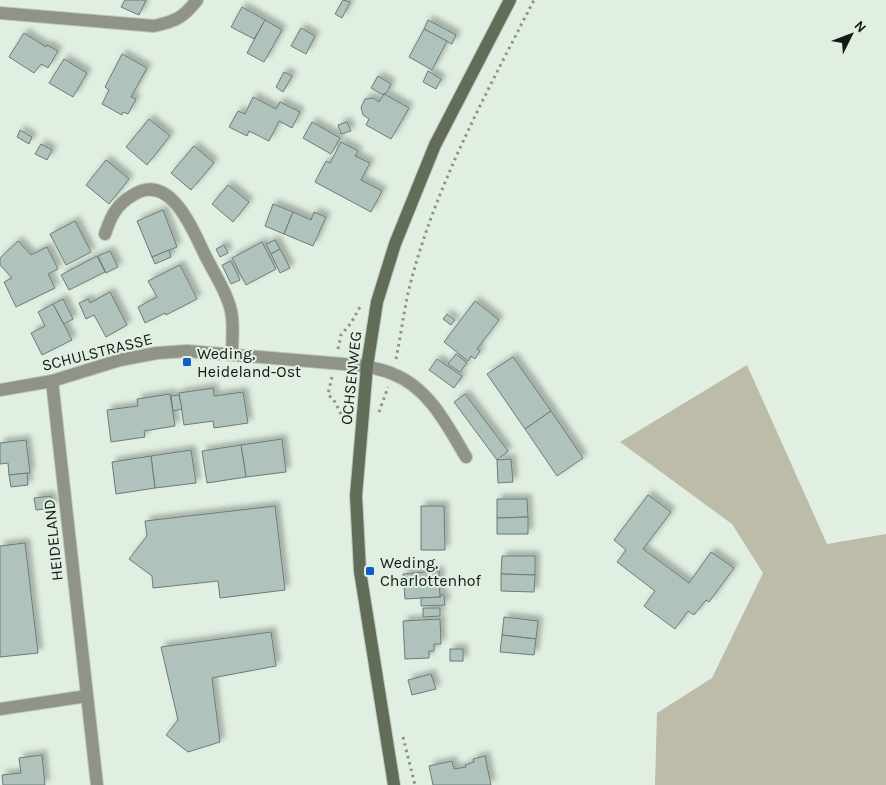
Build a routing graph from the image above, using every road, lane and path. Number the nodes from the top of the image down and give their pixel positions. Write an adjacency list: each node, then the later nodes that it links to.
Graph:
1 (197, 0): 4 (street)
2 (510, 0): 7 (main road, OCHSENWEG)
3 (534, 0): 8 (path)
4 (0, 13)
5 (105, 234): 6 (street)
6 (232, 354): 7 (street, SCHULSTRASSE); 9 (street, SCHULSTRASSE)
7 (367, 366): 8 (street, SCHULSTRASSE); 17 (main road, OCHSENWEG)
8 (393, 374): 11 (path); 12 (street, SCHULSTRASSE)
9 (52, 381): 10 (street, SCHULSTRASSE); 13 (street, HEIDELAND)
10 (0, 390)
11 (379, 416)
12 (466, 457)
13 (87, 696): 14 (street); 16 (street, HEIDELAND)
14 (0, 709)
15 (401, 730): 18 (path)
16 (97, 785)
17 (394, 785)
18 (415, 785)

